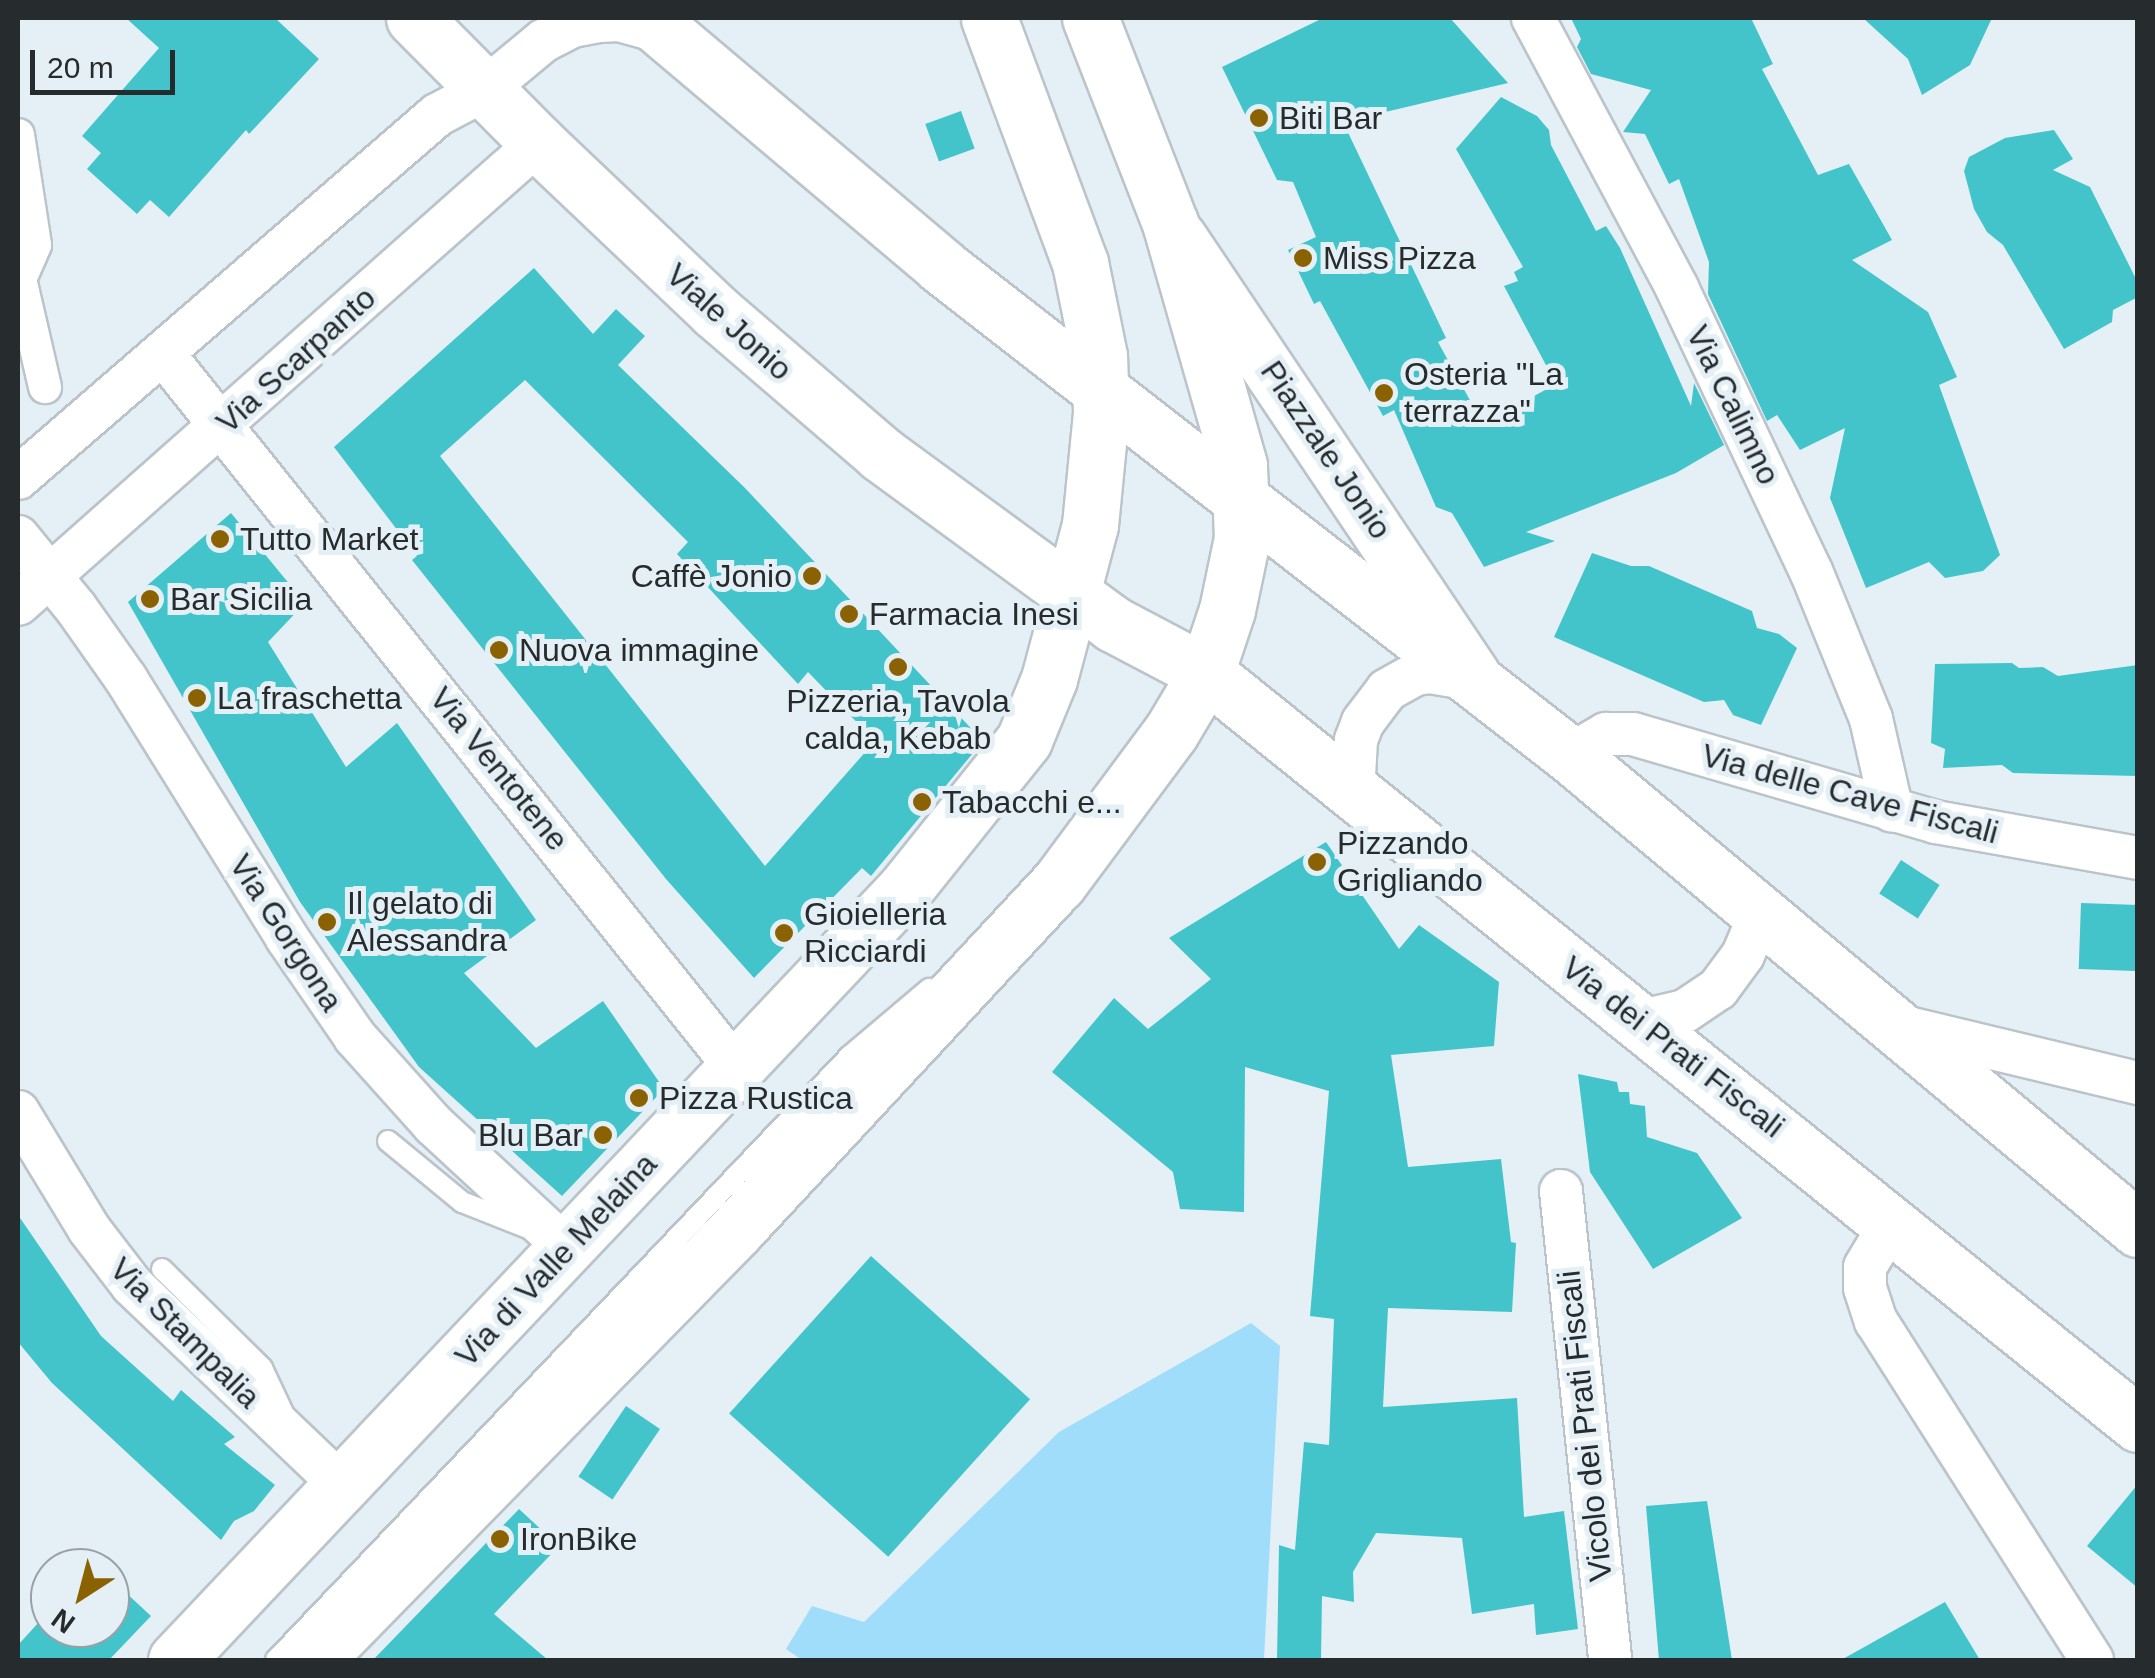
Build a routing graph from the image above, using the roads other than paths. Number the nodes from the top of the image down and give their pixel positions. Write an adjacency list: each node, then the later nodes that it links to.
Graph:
1 (419, 18): 6 (main road, Viale Jonio)
2 (989, 18): 12 (main road)
3 (1090, 18): 9 (main road, Piazzale Jonio)
4 (1533, 18): 25 (street, Via Calimno)
5 (657, 25): 6 (street); 12 (main road)
6 (484, 90): 8 (main road, Viale Jonio); 11 (street)
7 (18, 135): 10 (street)
8 (538, 143): 14 (street, Via Scarpanto); 19 (main road, Viale Jonio)
9 (1170, 223): 16 (main road, Piazzale Jonio); 22 (street, Piazzale Jonio)
10 (19, 284): 13 (street)
11 (164, 355): 14 (street, Via Ventotene); 15 (street)
12 (1100, 386): 16 (main road); 19 (main road)
13 (45, 387)
14 (224, 425): 18 (street, Via Scarpanto); 31 (street, Via Ventotene)
15 (18, 478)
16 (1243, 497): 21 (main road, Piazzale Jonio); 22 (main road)
17 (18, 537): 18 (street)
18 (52, 576): 20 (street, Via Scarpanto); 38 (street, Via Gorgona)
19 (1072, 596): 21 (main road); 31 (main road, Via di Valle Melaina)
20 (18, 604)
21 (1206, 673): 24 (main road, Via dei Prati Fiscali); 28 (main road)
22 (1478, 680): 23 (main road); 24 (street)
23 (1570, 755): 25 (street, Via delle Cave Fiscali); 27 (main road)
24 (1354, 794): 29 (main road, Via dei Prati Fiscali)
25 (1892, 810): 26 (street, Via delle Cave Fiscali)
26 (2138, 858)
27 (1761, 912): 29 (street); 30 (main road)
28 (1027, 918): 44 (lane); 45 (main road)
29 (1642, 1021): 36 (main road, Via dei Prati Fiscali)
30 (1894, 1024): 32 (street); 37 (main road)
31 (736, 1068): 38 (main road, Via di Valle Melaina)
32 (2138, 1083)
33 (18, 1112): 41 (street, Via Stampalia)
34 (388, 1140): 38 (lane)
35 (1561, 1192): 46 (street, Vicolo dei Prati Fiscali)
36 (1892, 1222): 40 (main road, Via dei Prati Fiscali); 47 (street)
37 (2138, 1229)
38 (561, 1242): 42 (main road, Via di Valle Melaina)
39 (162, 1269): 41 (lane)
40 (2138, 1424)
41 (293, 1441): 42 (street, Via Stampalia)
42 (342, 1486): 43 (main road, Via di Valle Melaina)
43 (176, 1660)
44 (276, 1660)
45 (315, 1660)
46 (1610, 1660)
47 (2092, 1660)

